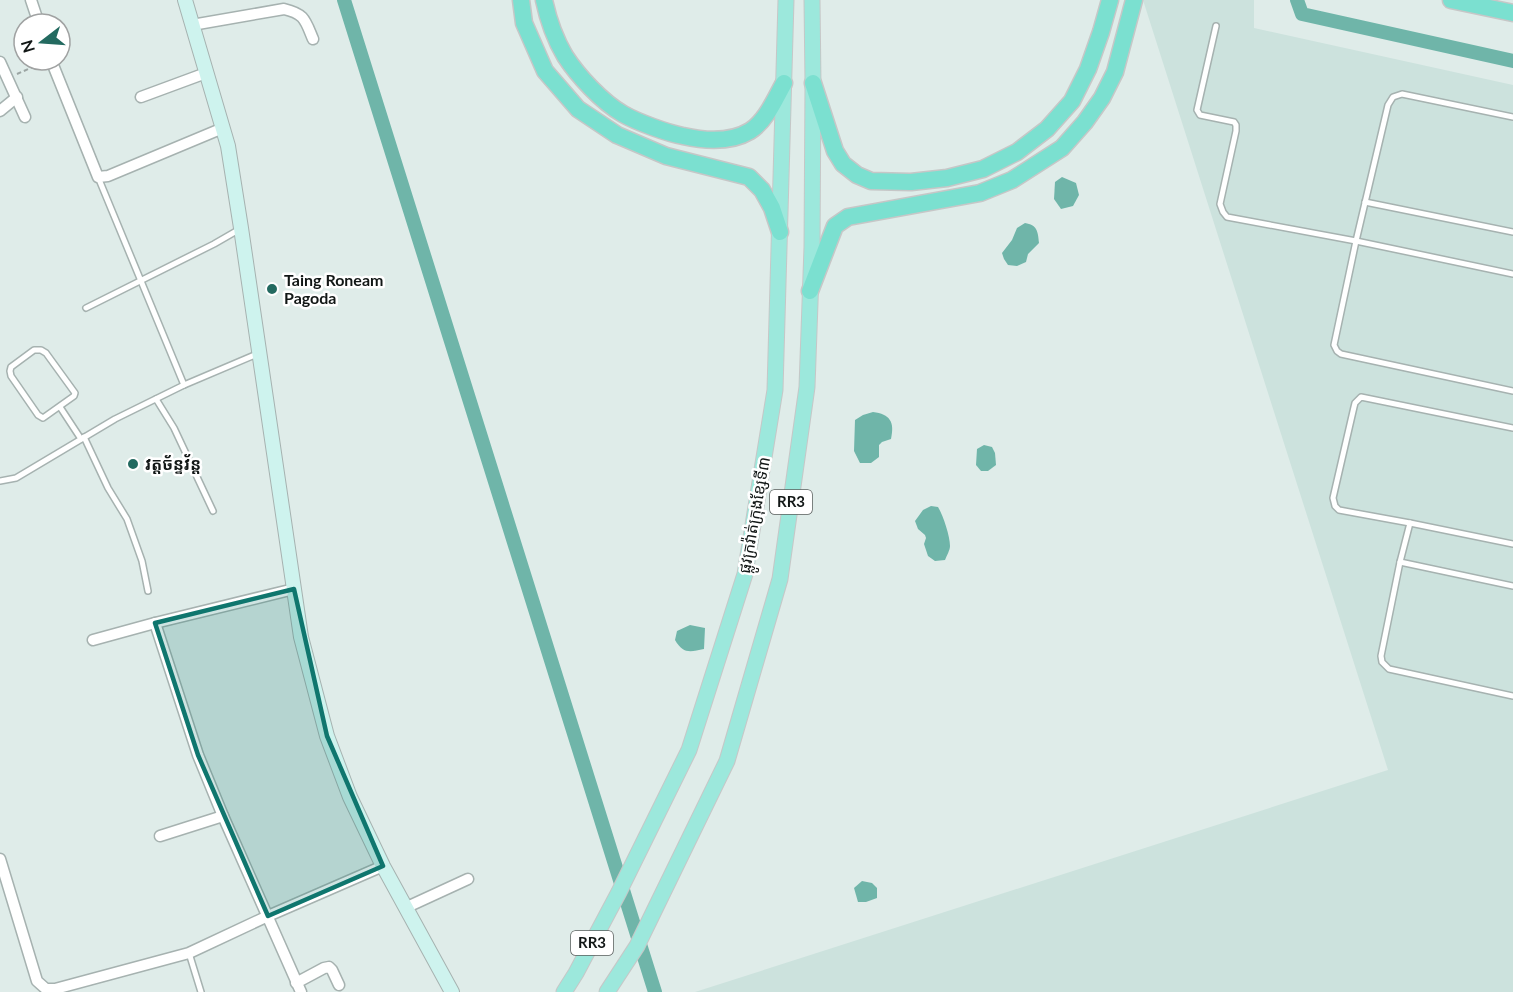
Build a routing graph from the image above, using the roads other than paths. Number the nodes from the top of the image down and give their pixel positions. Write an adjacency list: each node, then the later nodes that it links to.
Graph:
1 (185, 0): 10 (main road)
2 (520, 0): 27 (highway)
3 (544, 0): 16 (highway)
4 (786, 0): 16 (main road, ផ្លូវក្រវ៉ាត់ក្រុងខ្សែទី៣ / RR3)
5 (812, 0): 17 (main road, ផ្លូវក្រវ៉ាត់ក្រុងខ្សែទី៣ / RR3)
6 (1110, 0): 17 (highway)
7 (1134, 0): 32 (highway)
8 (1451, 0): 9 (highway)
9 (1513, 13)
10 (192, 25): 12 (street); 15 (main road)
11 (1216, 26): 29 (lane)
12 (313, 39)
13 (0, 62): 18 (street)
14 (56, 72): 24 (street)
15 (206, 73): 19 (street); 23 (main road)
16 (784, 83): 27 (main road, ផ្លូវក្រវ៉ាត់ក្រុងខ្សែទី៣ / RR3)
17 (813, 83): 32 (main road, ផ្លូវក្រវ៉ាត់ក្រុងខ្សែទី៣ / RR3)
18 (17, 97): 20 (street); 21 (street)
19 (141, 97)
20 (0, 111)
21 (25, 117)
22 (1513, 117): 25 (lane)
23 (223, 128): 24 (street); 26 (main road)
24 (98, 177): 31 (lane)
25 (1365, 202): 28 (lane); 29 (lane)
26 (242, 228): 31 (lane); 34 (main road)
27 (780, 232): 64 (main road, ផ្លូវក្រវ៉ាត់ក្រុងខ្សែទី៣ / RR3)
28 (1513, 232)
29 (1356, 241): 30 (lane); 36 (lane)
30 (1513, 274)
31 (141, 282): 33 (lane); 35 (lane)
32 (810, 291): 65 (main road, ផ្លូវក្រវ៉ាត់ក្រុងខ្សែទី៣ / RR3)
33 (86, 308)
34 (259, 354): 35 (lane); 47 (main road)
35 (184, 385): 37 (lane)
36 (1513, 391)
37 (156, 399): 40 (lane); 42 (lane)
38 (60, 408): 38 (lane); 40 (lane)
39 (1513, 428): 43 (lane)
40 (82, 438): 41 (lane); 48 (lane)
41 (0, 481)
42 (213, 511)
43 (1410, 523): 44 (lane); 45 (lane)
44 (1513, 544)
45 (1400, 562): 46 (lane); 51 (lane)
46 (1513, 586)
47 (294, 589): 49 (street); 55 (main road)
48 (148, 591)
49 (155, 623): 50 (street); 52 (street)
50 (93, 640)
51 (1513, 696)
52 (223, 816): 53 (street); 58 (street)
53 (160, 836)
54 (0, 859): 59 (street)
55 (383, 866): 57 (main road); 58 (street)
56 (468, 879): 57 (street)
57 (405, 908): 63 (main road)
58 (268, 916): 59 (street); 61 (street)
59 (189, 953): 62 (lane)
60 (339, 985): 61 (street)
61 (299, 987)
62 (201, 992)
63 (452, 992)
64 (564, 992)
65 (607, 992)

